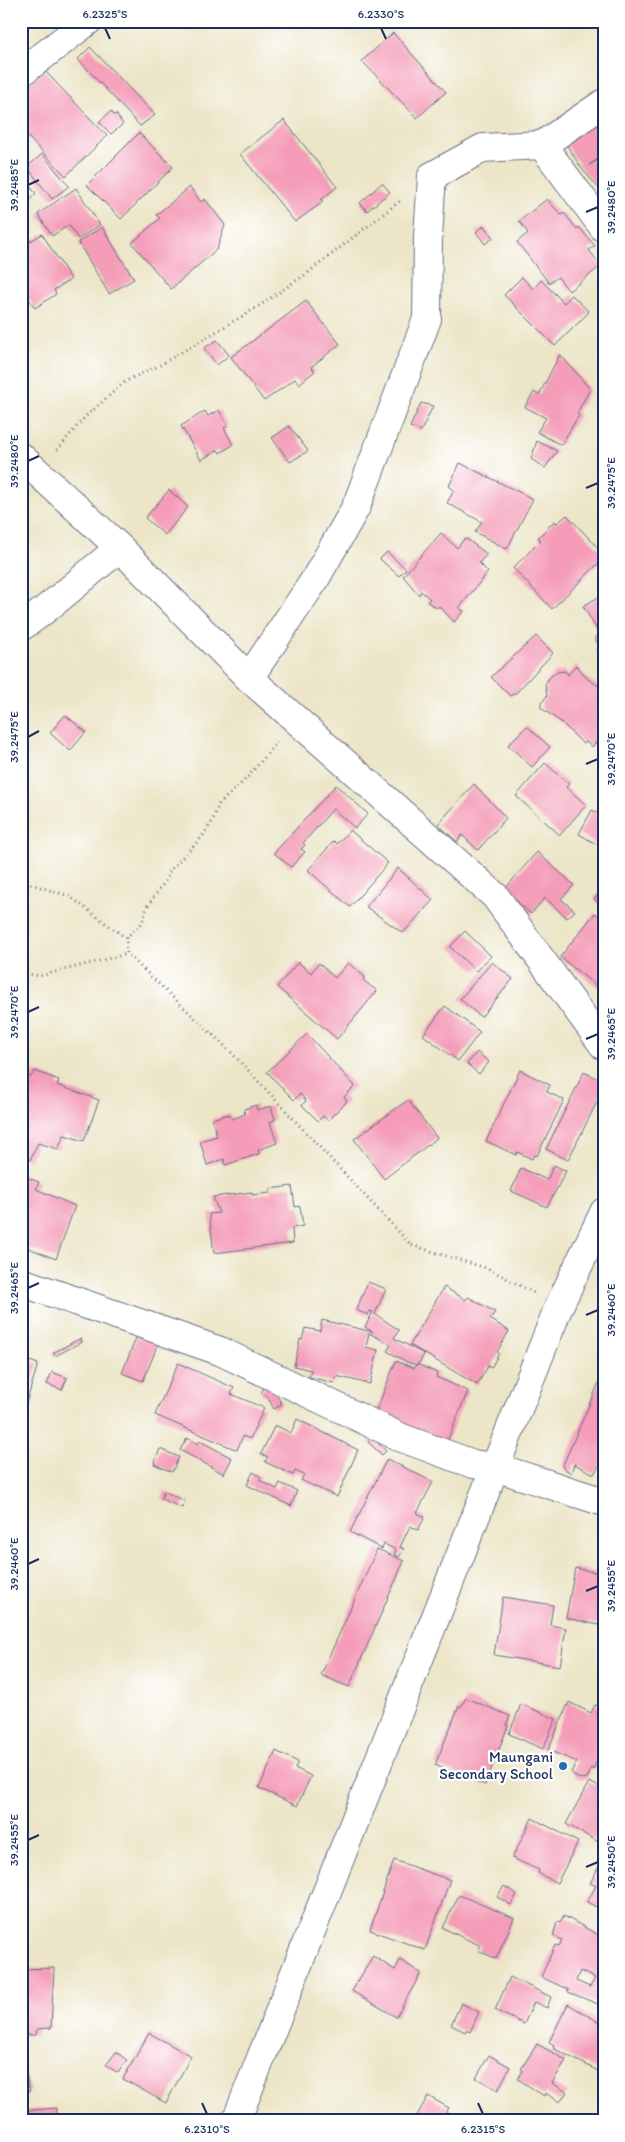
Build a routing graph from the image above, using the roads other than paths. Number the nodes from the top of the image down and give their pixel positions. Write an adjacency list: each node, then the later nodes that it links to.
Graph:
1 (88, 21): 2 (street)
2 (21, 73)
3 (604, 103): 4 (street)
4 (542, 145): 5 (street); 9 (street)
5 (604, 228)
6 (30, 464): 7 (street)
7 (120, 548): 8 (street); 9 (street)
8 (21, 626)
9 (249, 678): 10 (street)
10 (604, 1046)
11 (604, 1212): 13 (street)
12 (21, 1282): 13 (street)
13 (495, 1467): 14 (street); 15 (street)
14 (604, 1502)
15 (236, 2121)

